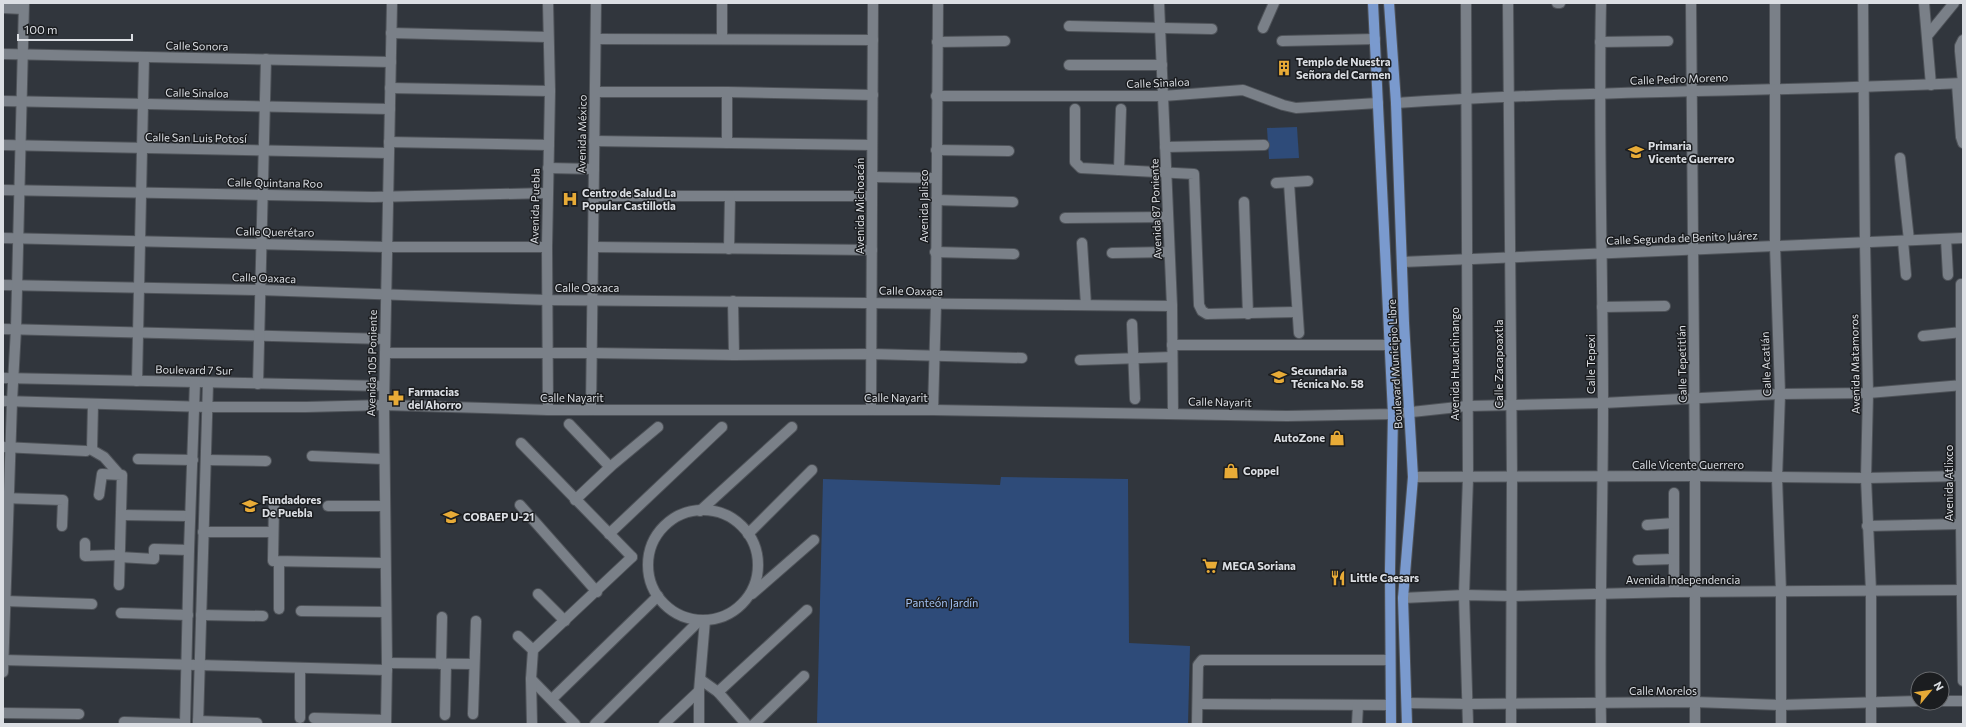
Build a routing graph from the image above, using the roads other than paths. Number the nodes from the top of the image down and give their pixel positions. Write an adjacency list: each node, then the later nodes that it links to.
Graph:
1 (392, 3): 25 (street, Avenida 105 Poniente)
2 (548, 3): 27 (street, Avenida Puebla)
3 (596, 3): 28 (street, Avenida México)
4 (722, 3): 29 (street)
5 (873, 3): 31 (street, Avenida Michoacán)
6 (938, 3): 36 (street, Avenida Jalisco)
7 (1159, 3): 23 (street, Avenida 87 Poniente)
8 (1274, 3): 22 (street)
9 (1373, 3): 30 (main road, Boulevard Municipio Libre)
10 (1389, 3): 63 (main road, Boulevard Municipio Libre)
11 (1466, 3): 59 (street, Avenida Huauchinango)
12 (1508, 3): 58 (street, Calle Zacapoaxtla)
13 (1601, 3): 37 (street, Calle Tepexi)
14 (1691, 3): 51 (street, Calle Tepetitlán)
15 (1775, 3): 49 (street, Calle Acatlán)
16 (1863, 3): 47 (street, Avenida Matamoros)
17 (1924, 3): 26 (street)
18 (1954, 3): 26 (street)
19 (24, 6): 20 (street); 39 (street)
20 (3, 8)
21 (1069, 26): 23 (street)
22 (1263, 28)
23 (1160, 29): 24 (street); 44 (street, Avenida 87 Poniente)
24 (1212, 29)
25 (392, 33): 27 (street); 42 (street, Avenida 105 Poniente)
26 (1927, 36): 46 (street)
27 (548, 37): 50 (street, Avenida Puebla)
28 (596, 39): 29 (street); 52 (street, Avenida México)
29 (722, 39): 31 (street)
30 (1375, 39): 32 (street); 62 (main road, Boulevard Municipio Libre)
31 (873, 40): 55 (street, Avenida Michoacán)
32 (1282, 40)
33 (1963, 40): 45 (street)
34 (1005, 41): 36 (street)
35 (1668, 41): 37 (street)
36 (937, 42): 56 (street, Avenida Jalisco)
37 (1600, 42): 54 (street, Calle Tepexi)
38 (3, 54): 39 (street, Calle Sonora)
39 (22, 54): 40 (street, Calle Sonora); 61 (street)
40 (144, 57): 41 (street, Calle Sonora); 64 (street)
41 (266, 60): 42 (street, Calle Sonora); 65 (street)
42 (391, 62): 48 (street, Avenida 105 Poniente)
43 (1069, 65): 44 (street)
44 (1162, 66): 57 (street, Avenida 87 Poniente)
45 (1961, 84): 46 (street, Calle Pedro Moreno); 72 (street)
46 (1931, 85): 47 (street, Calle Pedro Moreno)
47 (1864, 87): 49 (street, Calle Pedro Moreno); 115 (street, Avenida Matamoros)
48 (390, 88): 50 (street); 66 (street, Avenida 105 Poniente)
49 (1776, 89): 51 (street, Calle Pedro Moreno); 117 (street, Calle Acatlán)
50 (550, 91): 74 (street, Avenida Puebla)
51 (1691, 91): 54 (street, Calle Pedro Moreno); 123 (street, Calle Tepetitlán)
52 (595, 92): 53 (street); 69 (street, Avenida México)
53 (726, 92): 55 (street); 71 (street)
54 (1599, 94): 58 (street, Calle Pedro Moreno); 128 (street, Calle Tepexi)
55 (873, 95): 75 (street, Avenida Michoacán)
56 (936, 96): 57 (street, Calle Sinaloa); 80 (street, Avenida Jalisco)
57 (1163, 96): 62 (street, Calle Sinaloa); 78 (street, Avenida 87 Poniente)
58 (1510, 97): 59 (street, Calle Pedro Moreno); 129 (street, Calle Zacapoaxtla)
59 (1465, 98): 63 (street, Calle Pedro Moreno); 130 (street, Avenida Huauchinango)
60 (3, 101): 61 (street, Calle Sinaloa)
61 (21, 101): 64 (street, Calle Sinaloa); 77 (street)
62 (1378, 103): 161 (main road, Boulevard Municipio Libre)
63 (1396, 103): 131 (main road, Boulevard Municipio Libre)
64 (143, 104): 65 (street, Calle Sinaloa); 79 (street)
65 (264, 107): 66 (street, Calle Sinaloa); 81 (street)
66 (390, 109): 70 (street, Avenida 105 Poniente)
67 (1076, 109): 87 (street)
68 (1121, 109): 87 (street)
69 (594, 141): 71 (street); 86 (street, Avenida México)
70 (389, 142): 74 (street); 83 (street, Avenida 105 Poniente)
71 (727, 143): 75 (street)
72 (1963, 143)
73 (3, 145): 77 (street, Calle San Luis Potosí)
74 (549, 145): 85 (street, Avenida Puebla)
75 (872, 145): 89 (street, Avenida Michoacán)
76 (1264, 145): 78 (street)
77 (21, 146): 79 (street, Calle San Luis Potosí); 95 (street)
78 (1165, 147): 88 (street, Avenida 87 Poniente)
79 (143, 148): 81 (street, Calle San Luis Potosí); 96 (street)
80 (936, 150): 82 (street); 90 (street, Avenida Jalisco)
81 (264, 151): 83 (street, Calle San Luis Potosí); 98 (street)
82 (1009, 151)
83 (388, 153): 102 (street, Avenida 105 Poniente)
84 (1900, 158): 112 (street)
85 (548, 168): 86 (street); 97 (street, Avenida Puebla)
86 (594, 170): 99 (street, Avenida México)
87 (1119, 170): 88 (street)
88 (1166, 172): 106 (street, Avenida 87 Poniente); 150 (street)
89 (872, 178): 90 (street); 101 (street, Avenida Michoacán)
90 (936, 178): 103 (street, Avenida Jalisco)
91 (1308, 181): 93 (street)
92 (1276, 183): 93 (street)
93 (1289, 183): 149 (street)
94 (3, 190): 95 (street, Calle Quintana Roo)
95 (19, 190): 96 (street, Calle Quintana Roo); 109 (street)
96 (141, 193): 98 (street, Calle Quintana Roo); 113 (street)
97 (547, 193): 102 (street, Calle Quintana Roo); 119 (street, Avenida Puebla)
98 (262, 195): 102 (street, Calle Quintana Roo); 116 (street)
99 (594, 196): 100 (street); 120 (street, Avenida México)
100 (730, 196): 101 (street); 121 (street)
101 (872, 196): 122 (street, Avenida Michoacán)
102 (387, 197): 118 (street, Avenida 105 Poniente)
103 (936, 200): 104 (street); 124 (street, Avenida Jalisco)
104 (1014, 202)
105 (1244, 202): 150 (street)
106 (1168, 216): 107 (street); 125 (street, Avenida 87 Poniente)
107 (1065, 218)
108 (3, 238): 109 (street, Calle Querétaro)
109 (18, 238): 113 (street, Calle Querétaro); 136 (street)
110 (1963, 238): 111 (street, Calle Segunda de Benito Juárez)
111 (1946, 239): 112 (street, Calle Segunda de Benito Juárez); 133 (street)
112 (1906, 240): 115 (street, Calle Segunda de Benito Juárez); 132 (street)
113 (140, 241): 116 (street, Calle Querétaro); 137 (street)
114 (1082, 243): 145 (street)
115 (1865, 243): 117 (street, Calle Segunda de Benito Juárez); 179 (street, Avenida Matamoros)
116 (261, 244): 118 (street, Calle Querétaro); 138 (street)
117 (1775, 246): 123 (street, Calle Segunda de Benito Juárez); 180 (street, Calle Acatlán)
118 (387, 247): 119 (street, Calle Querétaro); 139 (street, Avenida 105 Poniente)
119 (547, 247): 140 (street, Avenida Puebla)
120 (593, 247): 121 (street); 141 (street, Avenida México)
121 (729, 249): 122 (street)
122 (872, 250): 143 (street, Avenida Michoacán)
123 (1692, 250): 128 (street, Calle Segunda de Benito Juárez); 181 (street, Calle Tepetitlán)
124 (935, 252): 127 (street); 144 (street, Avenida Jalisco)
125 (1169, 252): 126 (street); 146 (street, Avenida 87 Poniente)
126 (1112, 253)
127 (1014, 254)
128 (1603, 254): 129 (street, Calle Segunda de Benito Juárez); 148 (street, Calle Tepexi)
129 (1511, 258): 130 (street, Calle Segunda de Benito Juárez); 187 (street, Calle Zacapoaxtla)
130 (1467, 260): 131 (street, Calle Segunda de Benito Juárez); 189 (street, Avenida Huauchinango)
131 (1402, 262): 195 (main road, Boulevard Municipio Libre)
132 (1906, 275)
133 (1948, 275)
134 (1961, 284): 154 (street, Avenida Atlixco)
135 (3, 285): 136 (street, Calle Oaxaca)
136 (17, 285): 137 (street, Calle Oaxaca); 153 (street)
137 (139, 288): 138 (street, Calle Oaxaca); 155 (street)
138 (260, 290): 139 (street, Calle Oaxaca); 157 (street)
139 (385, 294): 140 (street, Calle Oaxaca); 159 (street, Avenida 105 Poniente)
140 (547, 300): 141 (street, Calle Oaxaca); 163 (street, Avenida Puebla)
141 (593, 300): 142 (street, Calle Oaxaca); 164 (street, Avenida México)
142 (733, 301): 143 (street, Calle Oaxaca); 166 (street)
143 (872, 302): 144 (street, Calle Oaxaca); 165 (street, Avenida Michoacán)
144 (936, 304): 145 (street, Calle Oaxaca); 167 (street, Avenida Jalisco)
145 (1086, 305): 146 (street, Calle Oaxaca)
146 (1172, 306): 160 (street, Avenida 87 Poniente)
147 (1665, 306): 148 (street)
148 (1602, 307): 184 (street, Calle Tepexi)
149 (1297, 312): 150 (street); 156 (street)
150 (1248, 314)
151 (1132, 324): 170 (street)
152 (3, 329): 153 (street)
153 (16, 330): 155 (street); 172 (street)
154 (1962, 332): 158 (street); 177 (street, Avenida Atlixco)
155 (138, 333): 157 (street); 173 (street)
156 (1299, 333)
157 (259, 336): 159 (street); 176 (street)
158 (1923, 336)
159 (385, 339): 162 (street, Avenida 105 Poniente)
160 (1172, 345): 161 (street); 168 (street, Avenida 87 Poniente)
161 (1389, 345): 197 (main road, Boulevard Municipio Libre)
162 (385, 353): 163 (street); 178 (street, Avenida 105 Poniente)
163 (547, 353): 164 (street); 191 (street, Avenida Puebla)
164 (592, 353): 166 (street); 192 (street, Avenida México)
165 (872, 354): 166 (street); 167 (street); 193 (street, Avenida Michoacán)
166 (734, 355)
167 (934, 355): 169 (street); 194 (street, Avenida Jalisco)
168 (1172, 357): 170 (street); 196 (street, Avenida 87 Poniente)
169 (1022, 358)
170 (1133, 359): 171 (street); 182 (street)
171 (1080, 360)
172 (8, 378): 173 (street, Boulevard 7 Sur); 183 (street)
173 (137, 381): 174 (street, Boulevard 7 Sur)
174 (195, 382): 175 (street, Boulevard 7 Sur); 188 (street)
175 (208, 383): 176 (street, Boulevard 7 Sur); 190 (street)
176 (258, 384): 178 (street, Boulevard 7 Sur)
177 (1963, 385): 179 (street, Calle Nayarit); 215 (street, Avenida Atlixco)
178 (384, 386): 186 (street, Avenida 105 Poniente)
179 (1868, 393): 180 (street, Calle Nayarit); 221 (street, Avenida Matamoros)
180 (1780, 394): 181 (street, Calle Nayarit); 220 (street, Calle Acatlán)
181 (1694, 398): 184 (street, Calle Nayarit); 214 (street, Calle Tepetitlán)
182 (1135, 399)
183 (7, 401): 185 (street); 203 (street)
184 (1603, 403): 187 (street, Calle Nayarit); 217 (street, Calle Tepexi)
185 (93, 404): 188 (street); 213 (street)
186 (384, 405): 190 (street); 191 (street, Calle Nayarit); 207 (street, Avenida 105 Poniente)
187 (1511, 405): 189 (street, Calle Nayarit); 219 (street, Calle Zacapoaxtla)
188 (195, 406): 190 (street); 208 (street)
189 (1467, 406): 195 (street, Calle Nayarit); 218 (street, Avenida Huauchinango)
190 (207, 407): 209 (street)
191 (548, 410): 192 (street, Calle Nayarit)
192 (591, 410): 193 (street, Calle Nayarit)
193 (871, 410): 194 (street, Calle Nayarit)
194 (933, 410): 196 (street, Calle Nayarit)
195 (1409, 413): 197 (street, Calle Nayarit); 216 (main road, Boulevard Municipio Libre)
196 (1173, 414): 197 (street, Calle Nayarit)
197 (1393, 414): 288 (main road, Boulevard Municipio Libre)
198 (569, 424): 211 (street)
199 (658, 427): 211 (street)
200 (722, 427): 242 (street)
201 (792, 427): 232 (street)
202 (521, 443): 227 (street)
203 (7, 447): 204 (street); 226 (street)
204 (86, 450)
205 (312, 456): 207 (street)
206 (138, 459): 208 (street)
207 (383, 459): 231 (street, Avenida 105 Poniente)
208 (193, 460): 222 (street)
209 (206, 460): 210 (street); 223 (street)
210 (266, 461)
211 (610, 467): 227 (street)
212 (812, 470): 243 (street)
213 (120, 474): 225 (street); 233 (street)
214 (1695, 476): 217 (street, Calle Vicente Guerrero); 220 (street, Calle Vicente Guerrero); 262 (street, Calle Tepetitlán)
215 (1962, 476): 221 (street, Calle Vicente Guerrero); 236 (street, Avenida Atlixco)
216 (1413, 477): 218 (street, Calle Vicente Guerrero); 270 (main road, Boulevard Municipio Libre)
217 (1603, 477): 219 (street, Calle Vicente Guerrero); 264 (street, Calle Tepexi)
218 (1468, 478): 219 (street, Calle Vicente Guerrero); 266 (street, Avenida Huauchinango)
219 (1512, 478): 268 (street, Calle Zacapoaxtla)
220 (1777, 478): 221 (street, Calle Vicente Guerrero); 263 (street, Calle Acatlán)
221 (1866, 478): 239 (street, Avenida Matamoros)
222 (192, 486): 223 (street); 234 (street)
223 (205, 487): 240 (street)
224 (1674, 493): 235 (street)
225 (99, 495)
226 (6, 498): 238 (street); 247 (street)
227 (575, 500): 242 (street)
228 (274, 503): 241 (street)
229 (520, 505): 260 (street)
230 (328, 506): 231 (street)
231 (385, 506): 254 (street, Avenida 105 Poniente)
232 (700, 511): 243 (street); 251 (street)
233 (121, 515): 234 (street); 248 (street)
234 (190, 516): 246 (street)
235 (1674, 523): 237 (street); 250 (street)
236 (1961, 524): 239 (street); 258 (street, Avenida Atlixco)
237 (1647, 525)
238 (62, 526)
239 (1867, 526): 259 (street, Avenida Matamoros)
240 (203, 532): 241 (street); 257 (street)
241 (273, 532): 253 (street)
242 (609, 534): 249 (street)
243 (748, 534): 269 (street)
244 (814, 540): 269 (street)
245 (85, 543): 248 (street)
246 (189, 550): 248 (street); 256 (street)
247 (5, 553): 272 (street)
248 (119, 556): 255 (street)
249 (632, 557): 251 (street); 260 (street)
250 (1674, 559): 252 (street); 261 (street)
251 (649, 560): 267 (street)
252 (1638, 560)
253 (276, 562): 254 (street); 273 (street)
254 (385, 563): 276 (street, Avenida 105 Poniente)
255 (119, 585)
256 (188, 588): 257 (street); 278 (street)
257 (202, 589): 279 (street)
258 (1962, 590): 259 (street, Avenida Independencia); 299 (street, Avenida Atlixco)
259 (1871, 591): 263 (street, Avenida Independencia); 303 (street, Avenida Matamoros)
260 (597, 592): 284 (street)
261 (1674, 592): 262 (street, Avenida Independencia); 264 (street, Avenida Independencia)
262 (1695, 592): 263 (street, Avenida Independencia); 308 (street, Calle Tepetitlán)
263 (1780, 592): 315 (street, Calle Acatlán)
264 (1602, 593): 268 (street, Avenida Independencia); 307 (street, Calle Tepexi)
265 (538, 594): 284 (street)
266 (1464, 595): 268 (street, Avenida Independencia); 270 (street, Avenida Independencia); 311 (street, Avenida Huauchinango)
267 (658, 596): 282 (street); 302 (street)
268 (1512, 596): 312 (street, Calle Zacapoaxtla)
269 (748, 597): 282 (street)
270 (1403, 598): 309 (main road, Boulevard Municipio Libre)
271 (92, 604): 272 (street)
272 (4, 608): 287 (street)
273 (279, 609)
274 (807, 610): 301 (street)
275 (301, 611): 276 (street)
276 (386, 612): 293 (street, Avenida 105 Poniente)
277 (121, 613): 278 (street)
278 (188, 615): 291 (street)
279 (201, 615): 280 (street); 292 (street)
280 (263, 616)
281 (442, 617): 289 (street)
282 (702, 620): 298 (street); 329 (street)
283 (476, 621): 290 (street)
284 (565, 621): 286 (street)
285 (518, 636): 286 (street)
286 (533, 650): 297 (street)
287 (3, 660): 291 (street); 295 (street)
288 (1390, 660): 310 (street); 314 (main road, Boulevard Municipio Libre)
289 (443, 664): 290 (street); 293 (street); 319 (street)
290 (474, 664): 318 (street)
291 (187, 665): 292 (street); 326 (street)
292 (200, 666): 294 (street); 324 (street)
293 (387, 667): 294 (street); 323 (street, Avenida 105 Poniente)
294 (300, 668): 320 (street)
295 (3, 672)
296 (804, 676): 333 (street)
297 (531, 679): 302 (street); 327 (street)
298 (701, 680): 300 (street); 301 (street)
299 (1963, 682)
300 (699, 691): 330 (street); 331 (street)
301 (718, 692): 332 (street)
302 (552, 699): 328 (street)
303 (1871, 701): 304 (street, Calle Morelos); 315 (street, Calle Morelos); 343 (street, Avenida Matamoros)
304 (1910, 701)
305 (1950, 701): 306 (street)
306 (1963, 701)
307 (1601, 702): 308 (street, Calle Morelos); 312 (street, Calle Morelos); 340 (street, Calle Tepexi)
308 (1695, 702): 315 (street, Calle Morelos); 341 (street, Calle Tepetitlán)
309 (1407, 703): 311 (street, Calle Morelos); 337 (main road, Boulevard Municipio Libre)
310 (1198, 704): 313 (street); 334 (street)
311 (1468, 704): 312 (street, Calle Morelos); 338 (street, Avenida Huauchinango)
312 (1510, 704): 339 (street, Calle Zacapoaxtla)
313 (1358, 705): 314 (street); 335 (street)
314 (1390, 705): 336 (main road, Boulevard Municipio Libre)
315 (1781, 705): 342 (street, Calle Acatlán)
316 (3, 712): 317 (street)
317 (79, 714)
318 (473, 714)
319 (445, 715)
320 (300, 718)
321 (314, 718): 323 (street)
322 (124, 722): 326 (street)
323 (386, 722)
324 (198, 723): 325 (street)
325 (257, 723)
326 (185, 724)
327 (532, 724)
328 (575, 724)
329 (595, 724)
330 (664, 724)
331 (699, 724)
332 (746, 724)
333 (754, 724)
334 (1197, 724)
335 (1357, 724)
336 (1390, 724)
337 (1407, 724)
338 (1468, 724)
339 (1511, 724)
340 (1602, 724)
341 (1695, 724)
342 (1781, 724)
343 (1871, 724)

